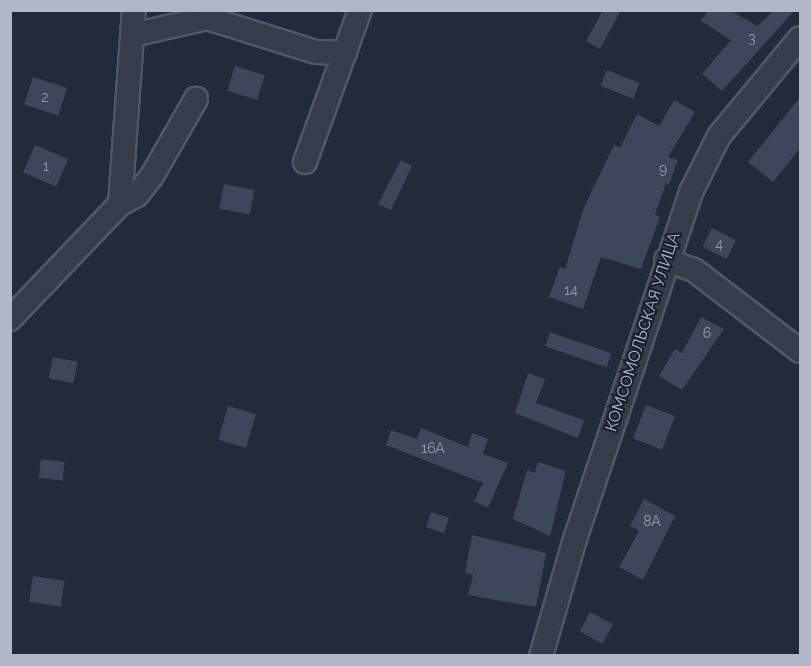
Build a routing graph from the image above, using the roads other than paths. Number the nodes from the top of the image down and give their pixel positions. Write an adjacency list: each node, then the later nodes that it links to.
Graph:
1 (134, 10): 3 (street)
2 (360, 10): 5 (street)
3 (132, 35): 5 (street); 8 (street)
4 (801, 38): 9 (street, КОМСОМОЛЬСКАЯ УЛИЦА)
5 (345, 53): 7 (street)
6 (196, 99): 8 (street)
7 (305, 162)
8 (120, 204): 10 (street)
9 (666, 260): 11 (street); 12 (street, КОМСОМОЛЬСКАЯ УЛИЦА)
10 (10, 319)
11 (801, 351)
12 (541, 656)

